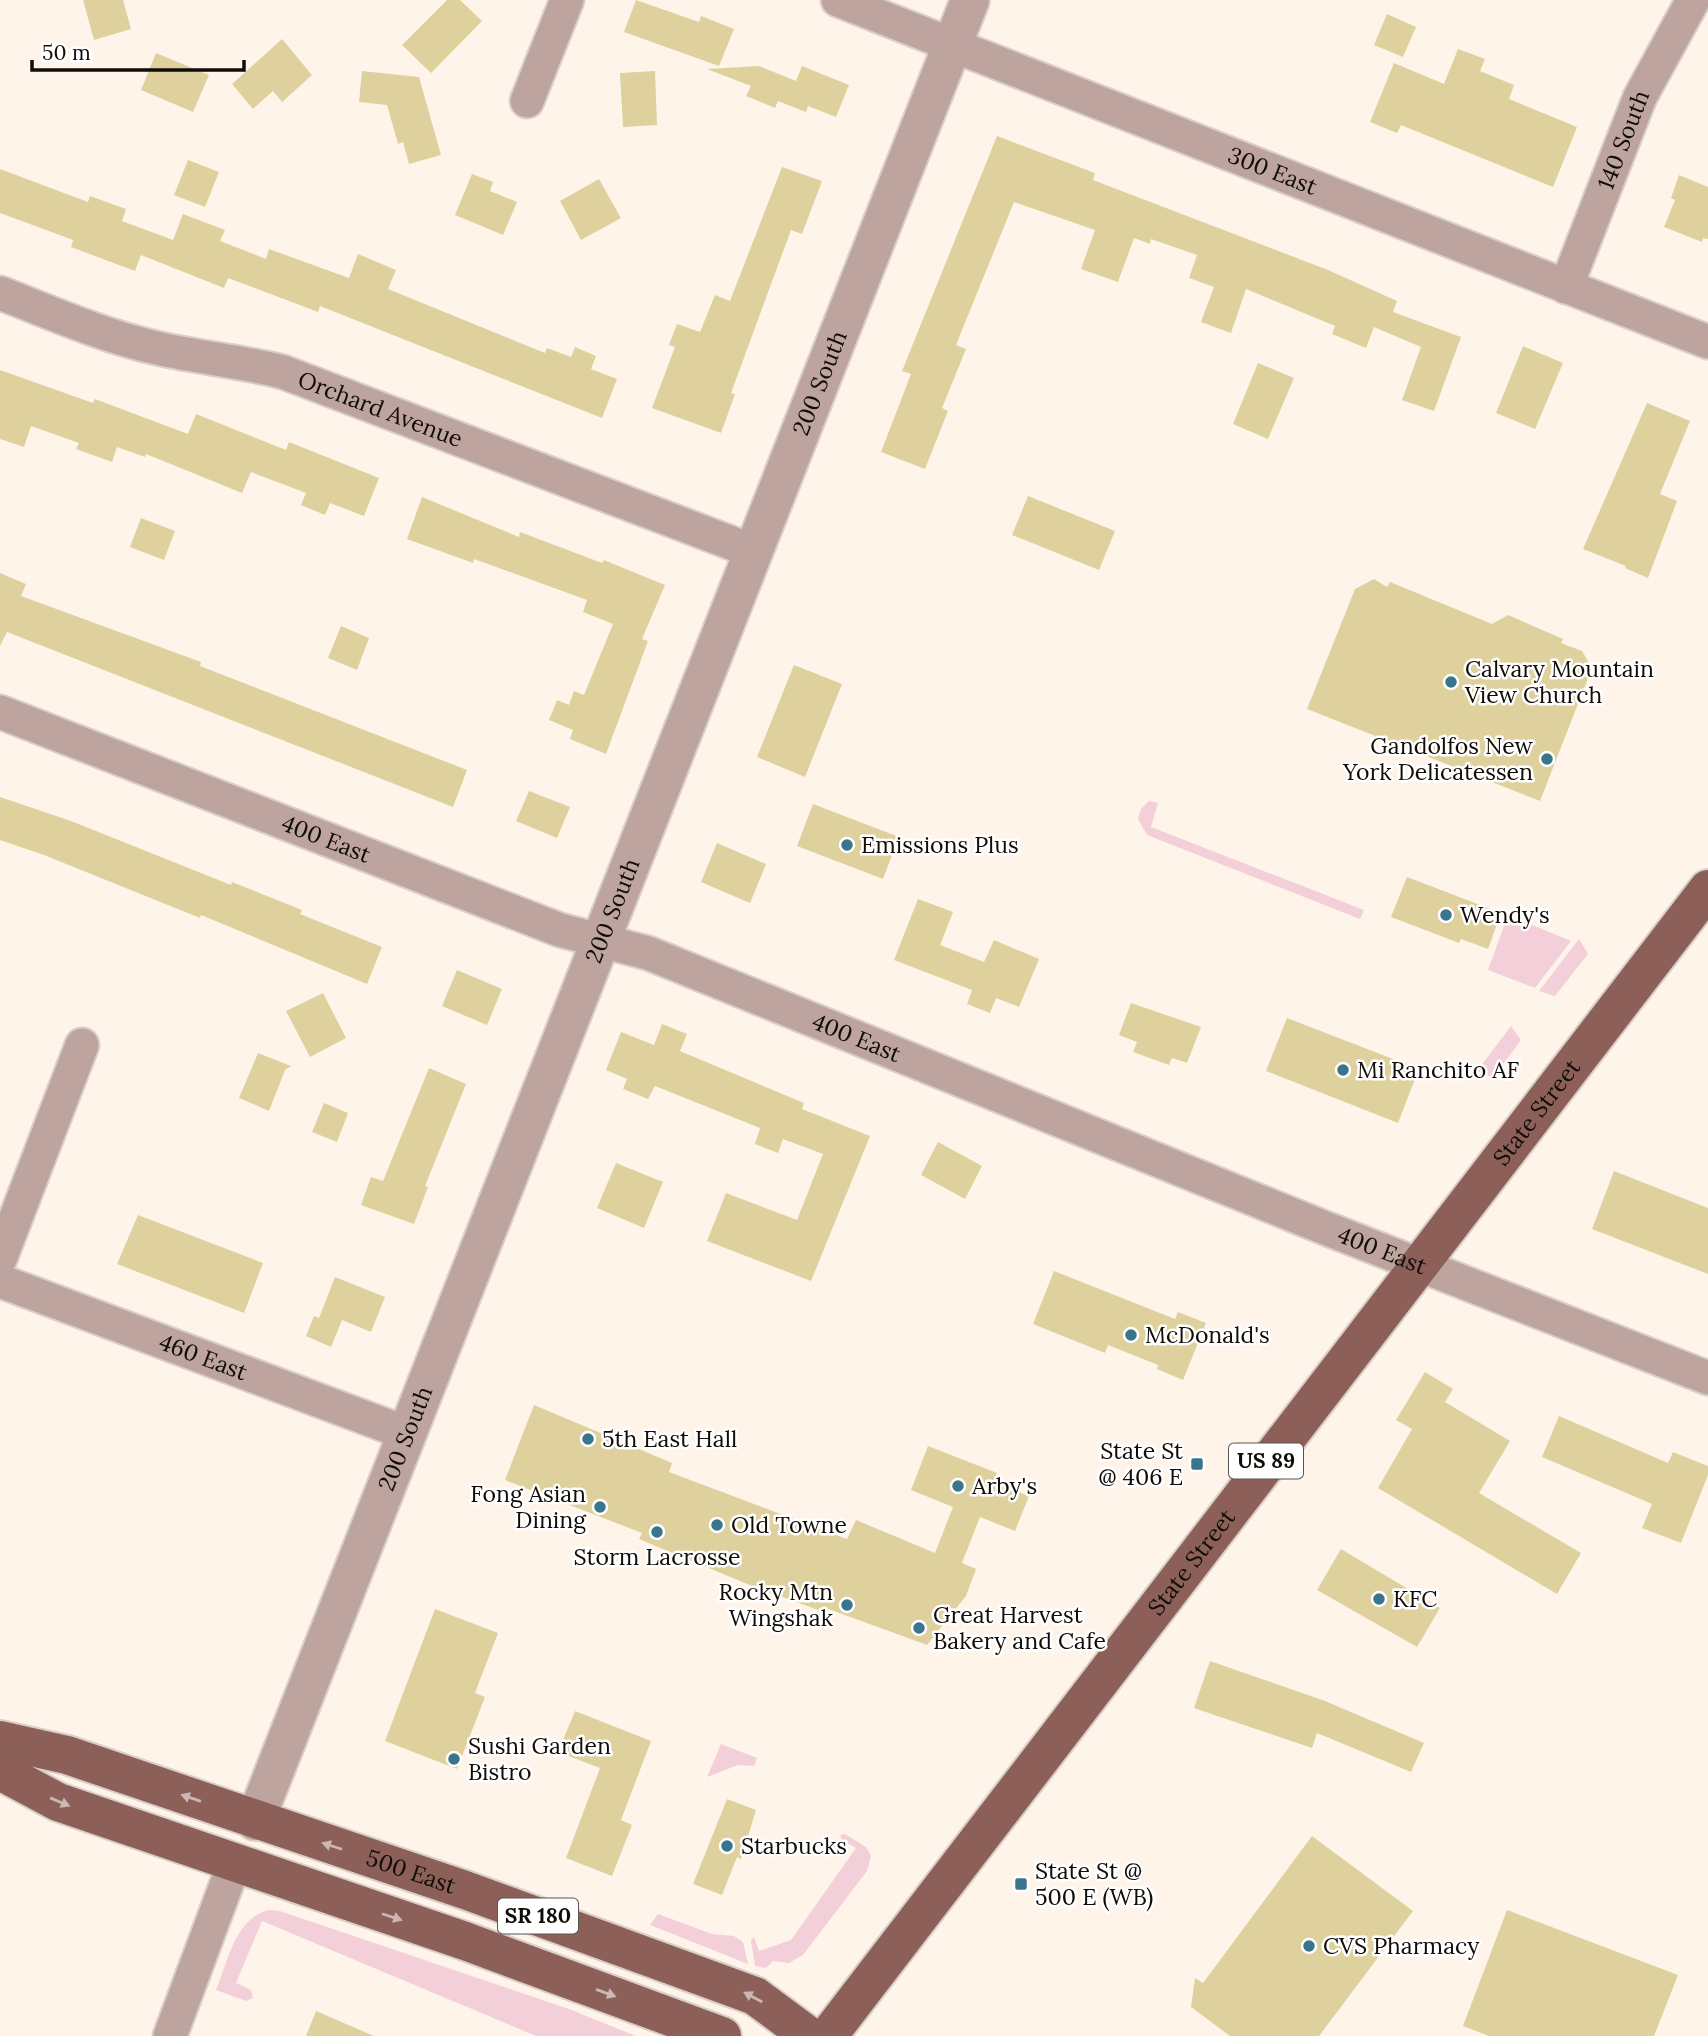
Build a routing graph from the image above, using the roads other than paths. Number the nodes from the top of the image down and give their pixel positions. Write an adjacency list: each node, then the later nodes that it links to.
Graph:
1 (567, 0): 6 (street)
2 (838, 0): 5 (street, 300 East)
3 (971, 0): 5 (street, 200 South)
4 (1693, 0): 7 (street, 140 South)
5 (953, 46): 7 (street, 300 East); 10 (street, 200 South)
6 (527, 101)
7 (1566, 287): 9 (street, 300 East)
8 (0, 293): 10 (street, Orchard Avenue)
9 (1708, 342)
10 (755, 552): 13 (street, 200 South)
11 (0, 712): 13 (street, 400 East)
12 (1708, 889): 16 (main road, State Street / US 89)
13 (602, 941): 16 (street, 400 East); 19 (street, 200 South)
14 (82, 1045): 15 (street)
15 (0, 1259)
16 (1420, 1264): 18 (street, 400 East); 27 (main road, State Street / US 89)
17 (0, 1281): 19 (street, 460 East)
18 (1708, 1377)
19 (406, 1433): 22 (street, 200 South)
20 (0, 1740): 22 (main road, 500 East / SR 180, one-way to 20)
21 (0, 1771): 23 (main road, SR 180, one-way to 23)
22 (256, 1821): 26 (main road, 500 East / SR 180, one-way to 22)
23 (234, 1864): 24 (street); 25 (main road, SR 180, one-way to 25)
24 (170, 2036)
25 (722, 2036)
26 (809, 2036)
27 (828, 2036)

